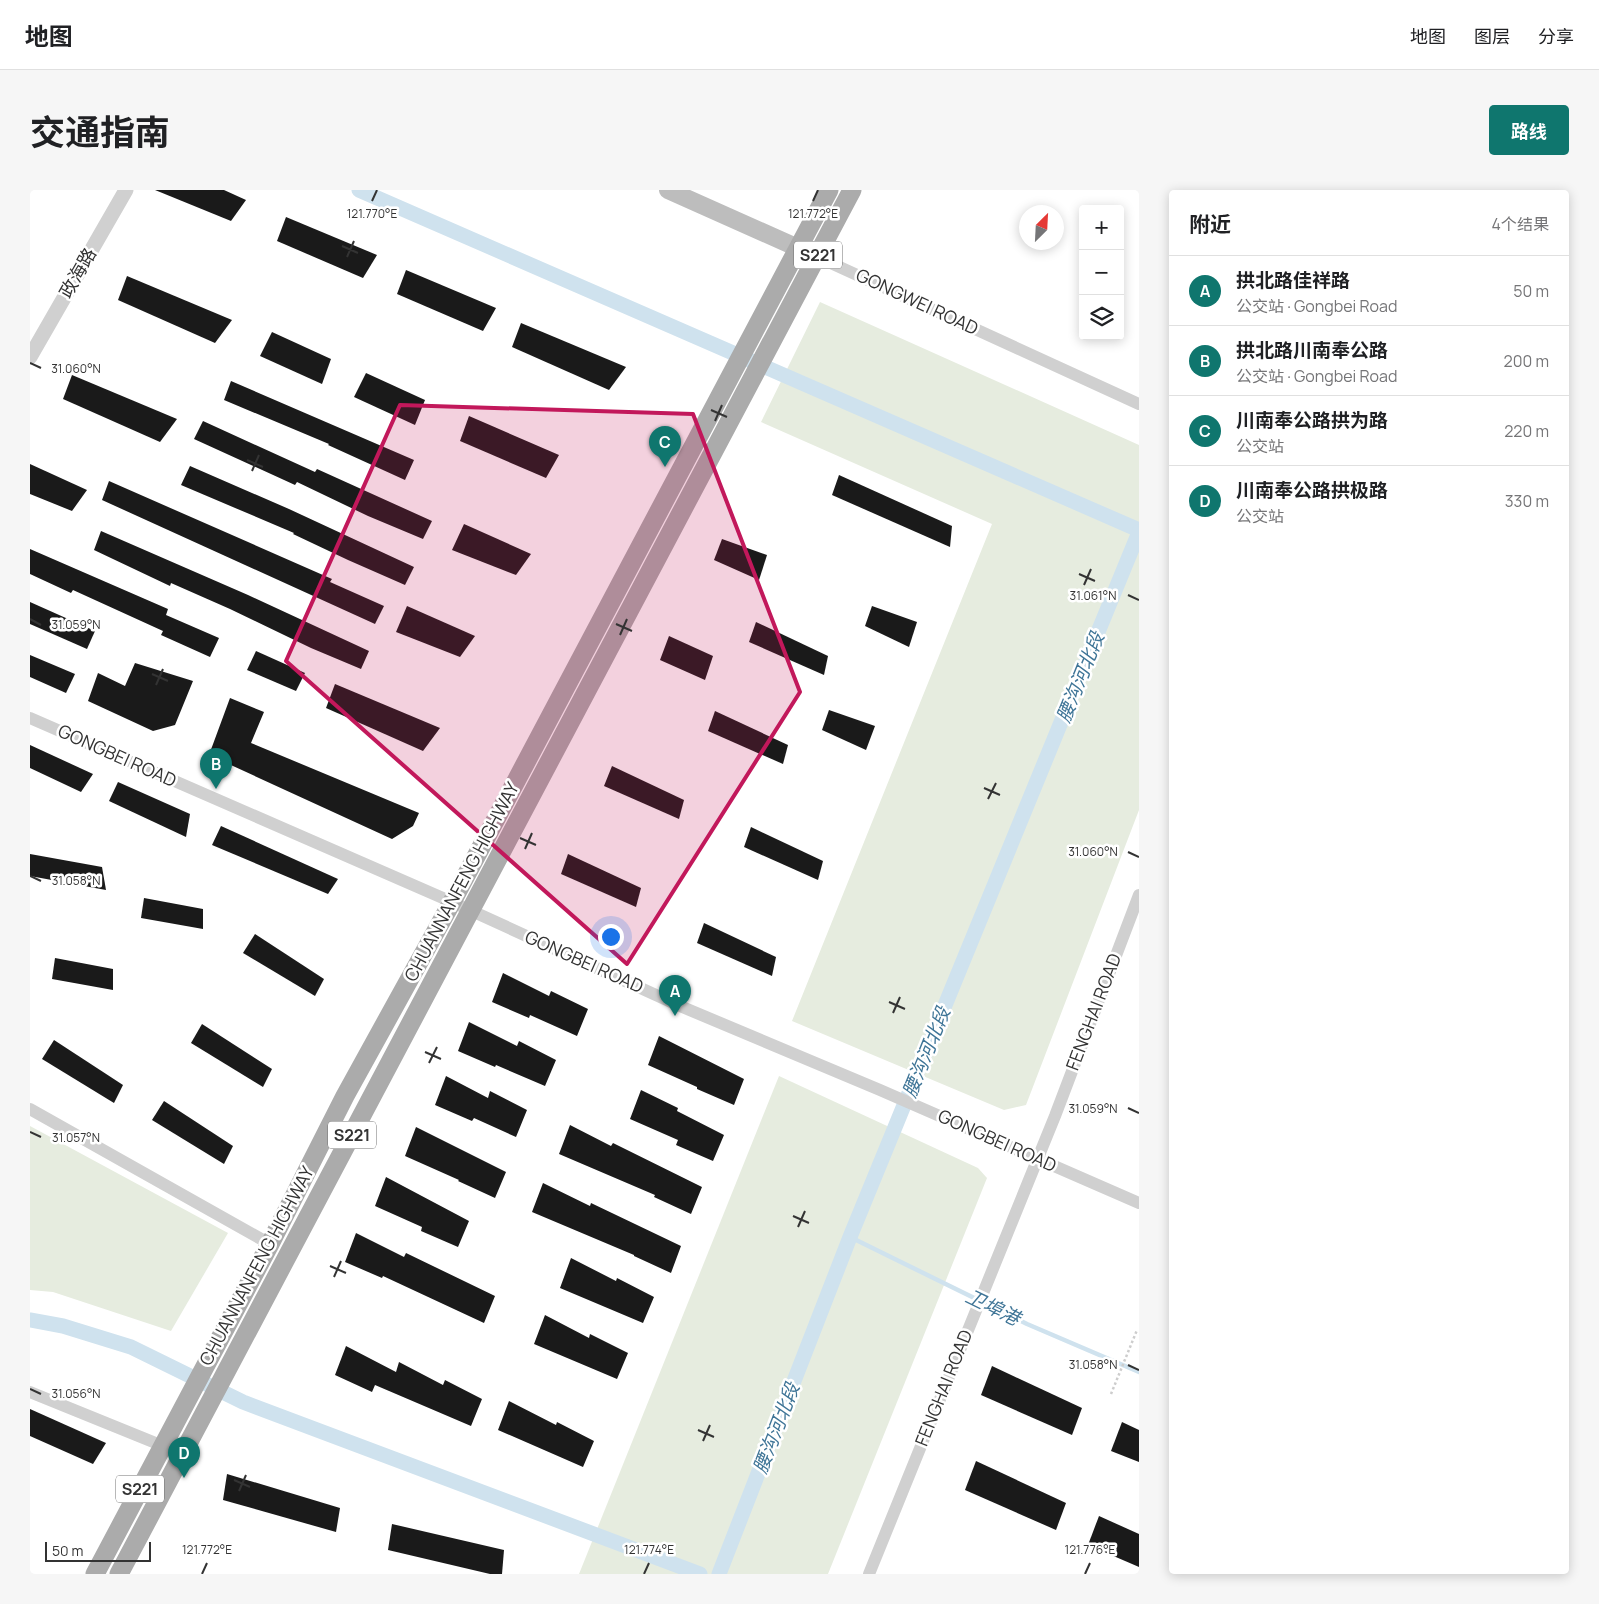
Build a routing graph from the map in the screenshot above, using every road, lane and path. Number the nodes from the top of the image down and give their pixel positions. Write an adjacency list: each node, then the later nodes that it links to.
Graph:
1 (126, 190): 7 (street, 政海路)
2 (668, 190): 5 (main road, GONGWEI ROAD)
3 (829, 190): 5 (main road, CHUANNANFENG HIGHWAY / S221)
4 (852, 190): 6 (main road, CHUANNANFENG HIGHWAY / S221)
5 (798, 248): 6 (street, GONGWEI ROAD); 11 (main road, CHUANNANFENG HIGHWAY / S221)
6 (817, 256): 8 (street, GONGWEI ROAD); 12 (main road, CHUANNANFENG HIGHWAY / S221)
7 (30, 357)
8 (1138, 404)
9 (30, 718): 11 (street, GONGBEI ROAD)
10 (1139, 895): 14 (street, FENGHAI ROAD)
11 (452, 902): 12 (street, GONGBEI ROAD); 16 (main road, CHUANNANFENG HIGHWAY / S221)
12 (471, 911): 14 (street, GONGBEI ROAD); 22 (main road, CHUANNANFENG HIGHWAY / S221)
13 (30, 1109): 16 (street)
14 (1038, 1159): 15 (street, GONGBEI ROAD); 23 (street, FENGHAI ROAD)
15 (1139, 1203)
16 (270, 1244): 20 (main road, CHUANNANFENG HIGHWAY / S221)
17 (1137, 1330): 19 (path)
18 (30, 1392): 20 (street)
19 (1111, 1394)
20 (162, 1446): 21 (main road, CHUANNANFENG HIGHWAY / S221)
21 (95, 1574)
22 (120, 1574)
23 (869, 1574)

